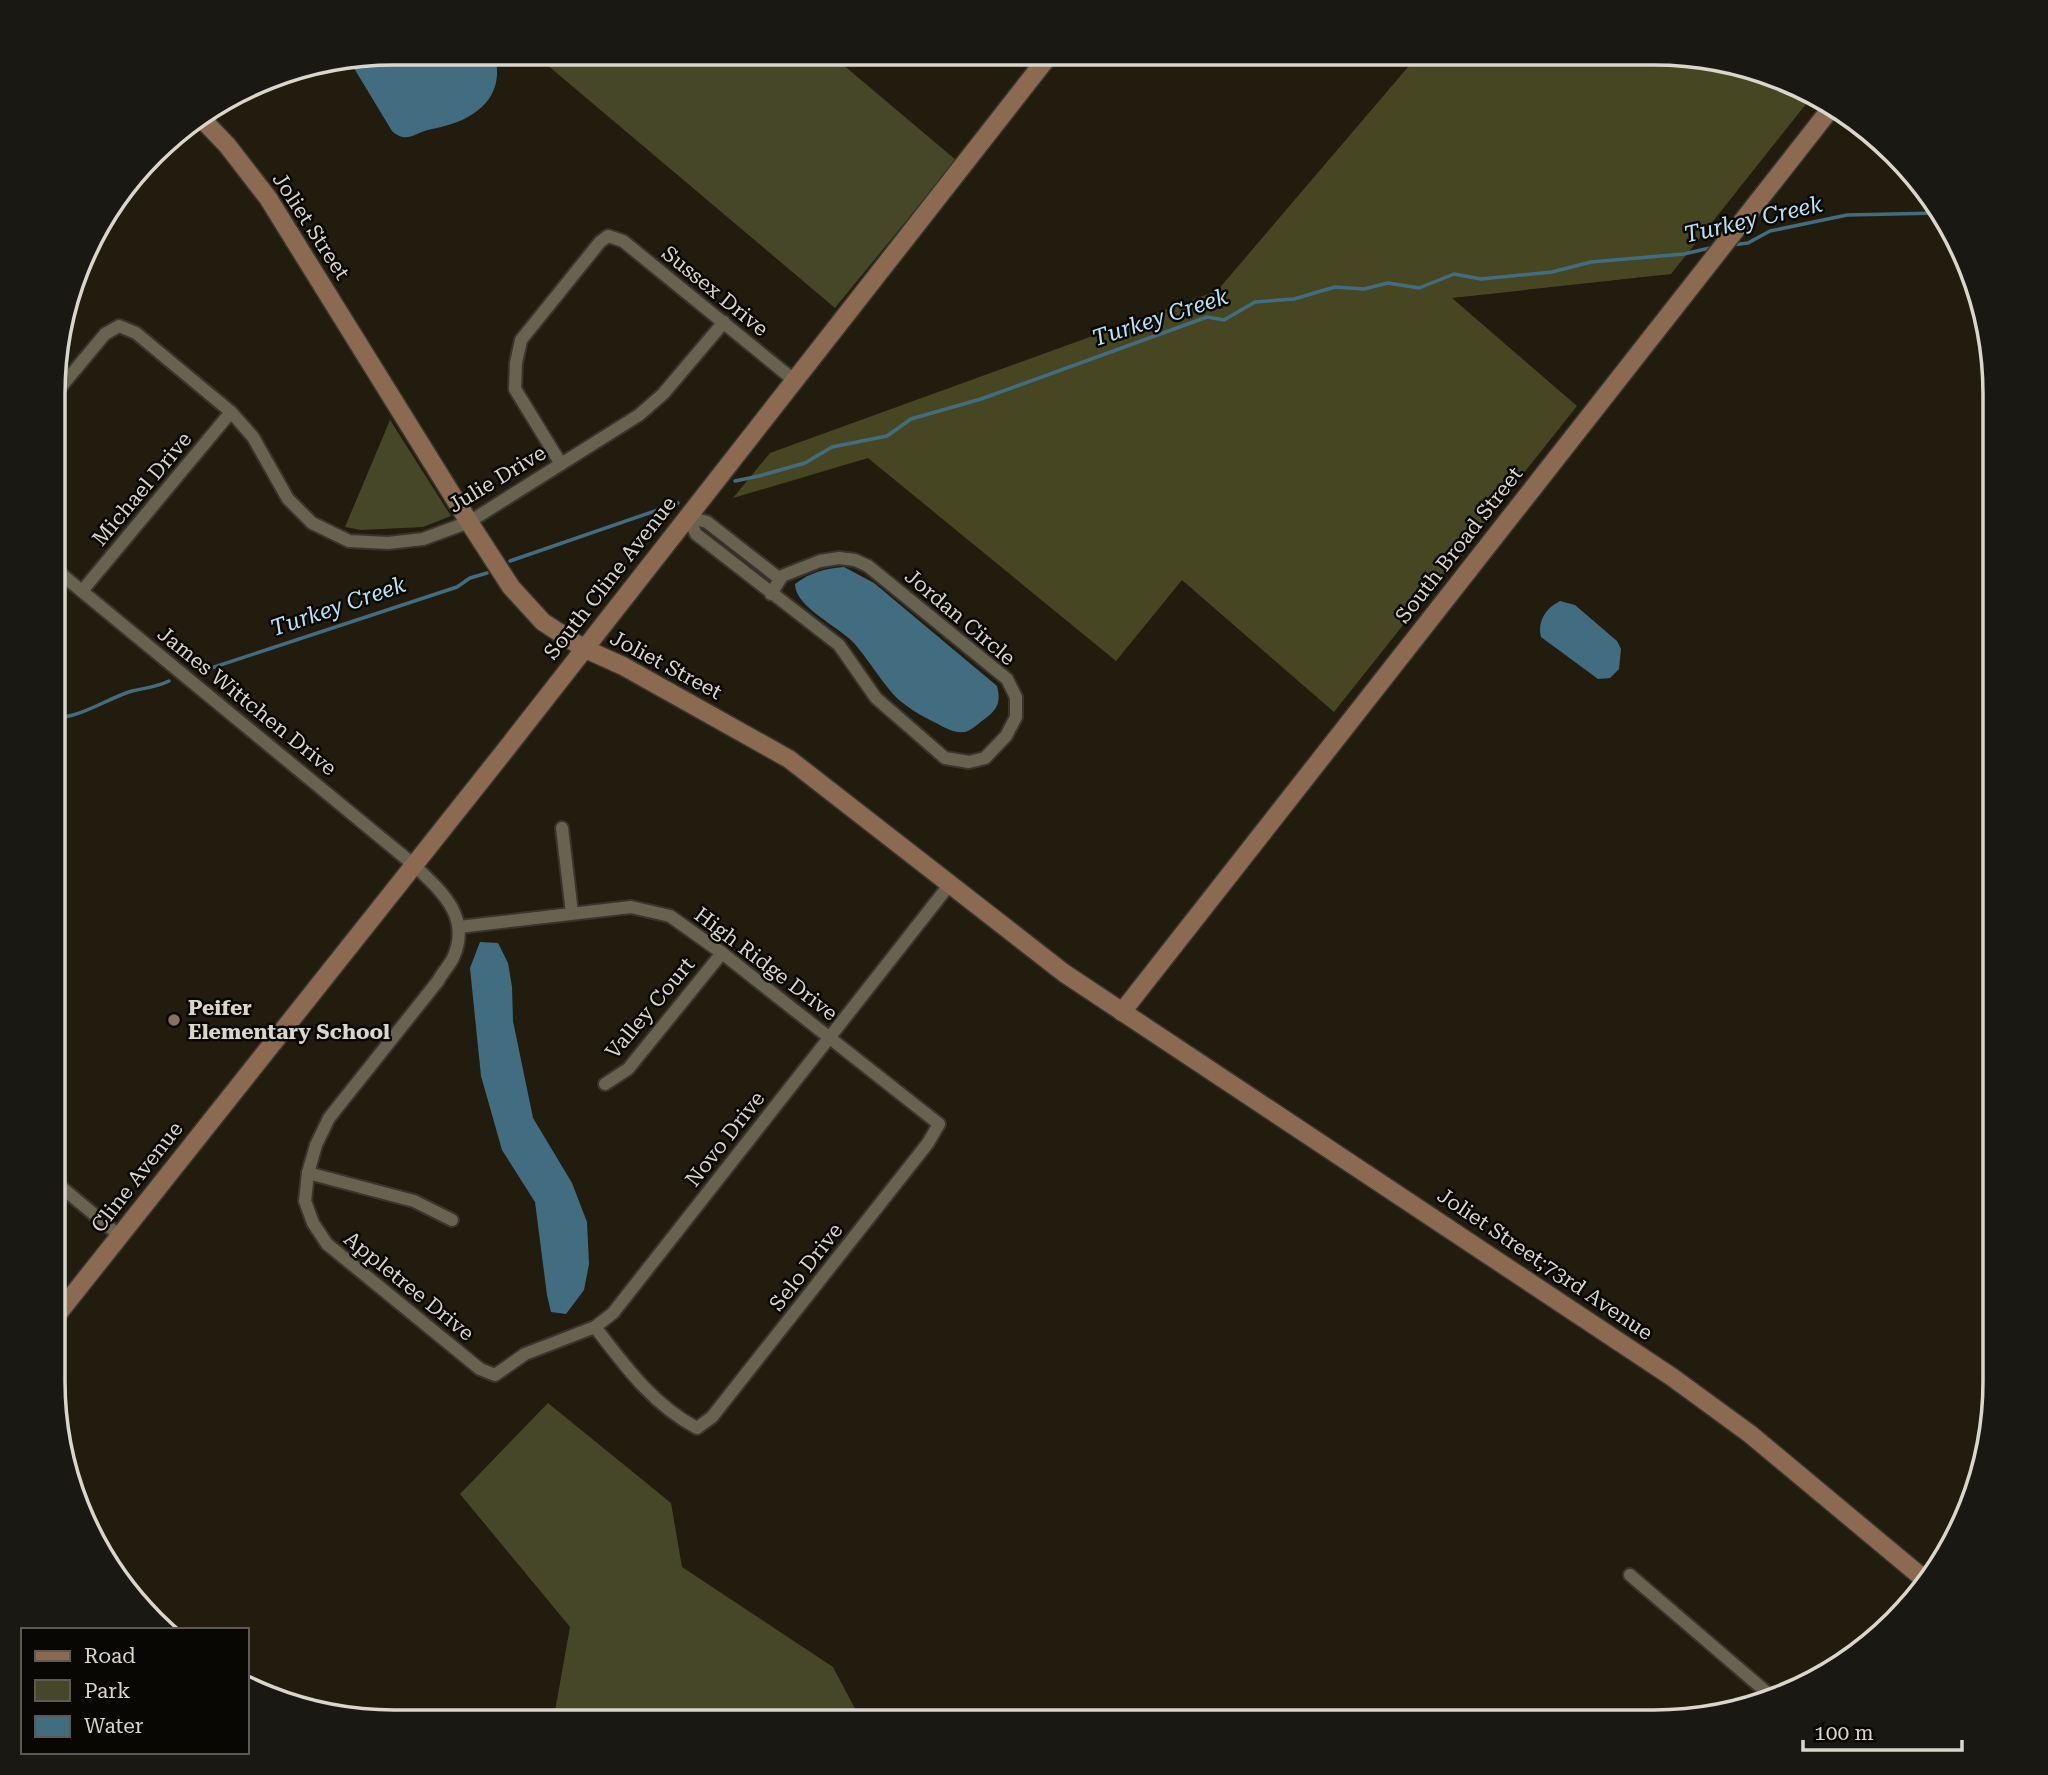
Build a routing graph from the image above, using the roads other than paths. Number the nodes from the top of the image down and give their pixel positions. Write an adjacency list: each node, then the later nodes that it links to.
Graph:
1 (1042, 65): 5 (street, South Cline Avenue)
2 (1827, 114): 22 (street, South Broad Street)
3 (206, 124): 10 (street, Joliet Street)
4 (724, 322): 5 (street, Sussex Drive); 8 (street, Julie Drive); 8 (street, Sussex Drive)
5 (795, 381): 9 (street, South Cline Avenue)
6 (65, 382): 7 (street, Julie Drive)
7 (231, 412): 10 (street, Julie Drive); 13 (street, Michael Drive)
8 (561, 464): 10 (street, Julie Drive)
9 (688, 517): 12 (street); 14 (street, Jordan Circle); 15 (street, South Cline Avenue)
10 (469, 522): 15 (street, Joliet Street)
11 (65, 577): 13 (street, James Wittchen Drive)
12 (780, 579): 14 (street); 14 (street, Jordan Circle)
13 (82, 591): 17 (street, James Wittchen Drive)
14 (771, 594)
15 (583, 648): 17 (street, South Cline Avenue); 18 (street, Joliet Street)
16 (562, 828): 19 (street)
17 (414, 865): 20 (street, James Wittchen Drive); 26 (street, South Cline Avenue)
18 (950, 884): 22 (street, Joliet Street); 23 (street, Novo Drive)
19 (572, 913): 20 (street, High Ridge Drive); 21 (street, High Ridge Drive)
20 (459, 927): 27 (street, Appletree Drive)
21 (722, 953): 23 (street, High Ridge Drive); 24 (street, Valley Court)
22 (1122, 1012): 35 (street, Joliet Street;73rd Avenue)
23 (830, 1037): 25 (street, High Ridge Drive); 32 (street, Novo Drive)
24 (605, 1084)
25 (939, 1124): 32 (street, Selo Drive)
26 (204, 1129): 30 (street, Cline Avenue)
27 (308, 1173): 29 (street); 33 (street, Appletree Drive)
28 (65, 1190): 30 (street)
29 (452, 1220)
30 (120, 1236): 31 (street, Cline Avenue)
31 (65, 1305)
32 (595, 1327): 33 (street, Novo Drive)
33 (495, 1375)
34 (1630, 1575): 36 (street)
35 (1919, 1576)
36 (1766, 1691)

